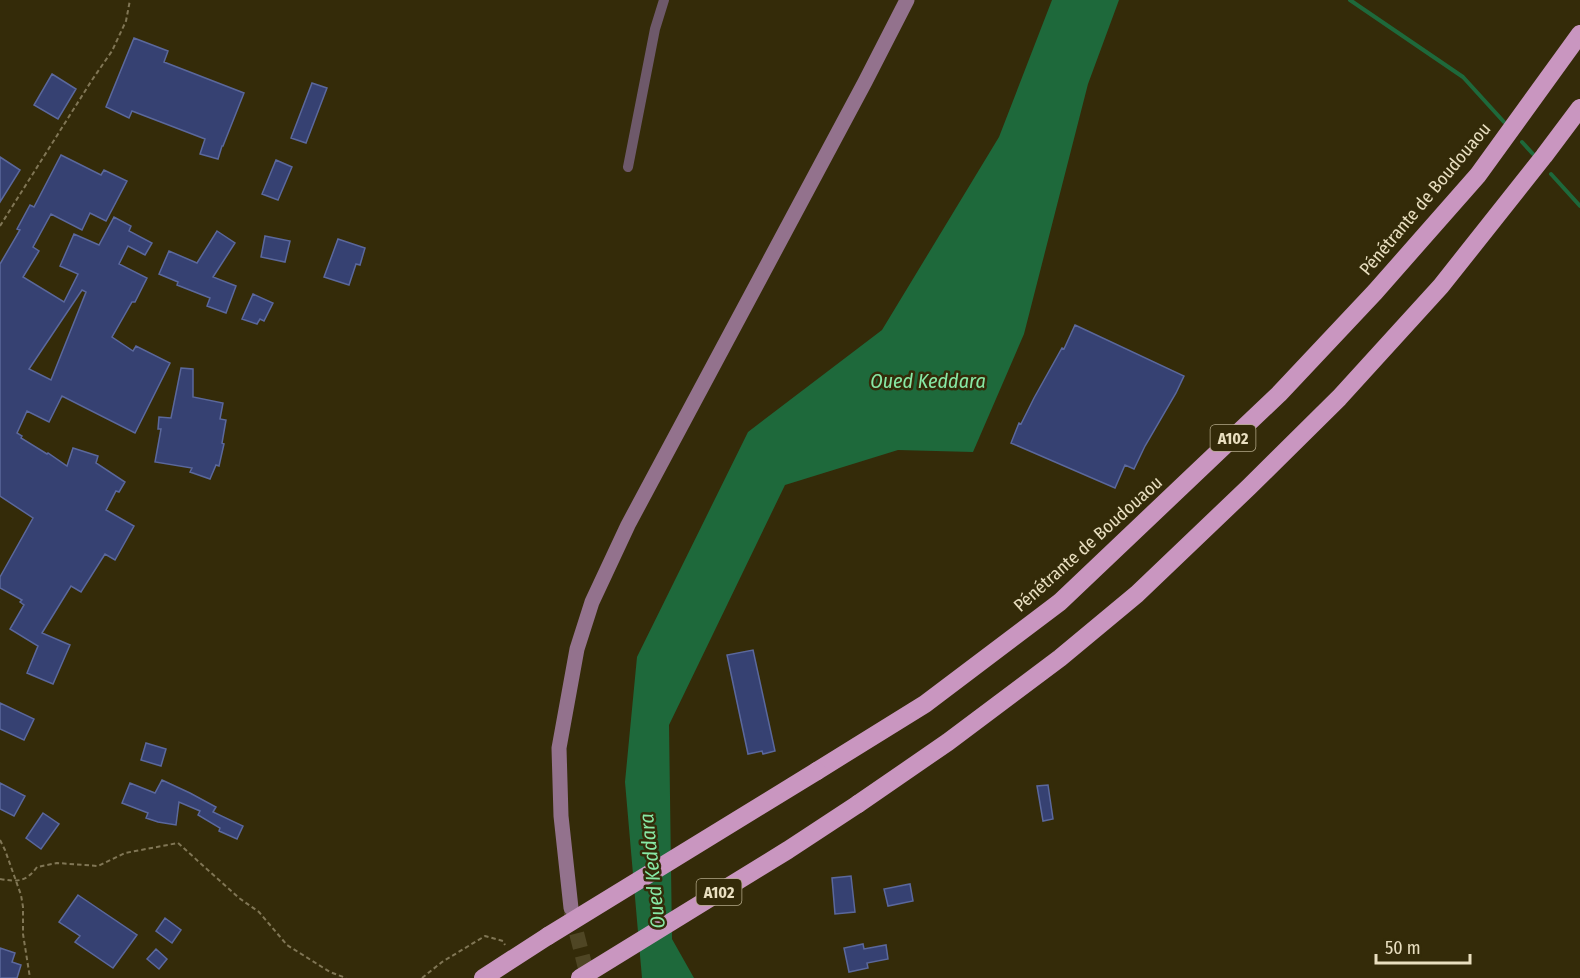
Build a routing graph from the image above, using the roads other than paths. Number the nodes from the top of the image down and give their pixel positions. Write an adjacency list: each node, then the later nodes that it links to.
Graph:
1 (664, 0): 5 (street)
2 (907, 0): 6 (main road)
3 (1580, 34): 7 (highway, Pénétrante de Boudouaou / A102, bridge)
4 (1580, 108): 8 (highway, A102, bridge)
5 (628, 166)
6 (571, 908)
7 (483, 978)
8 (580, 978)

